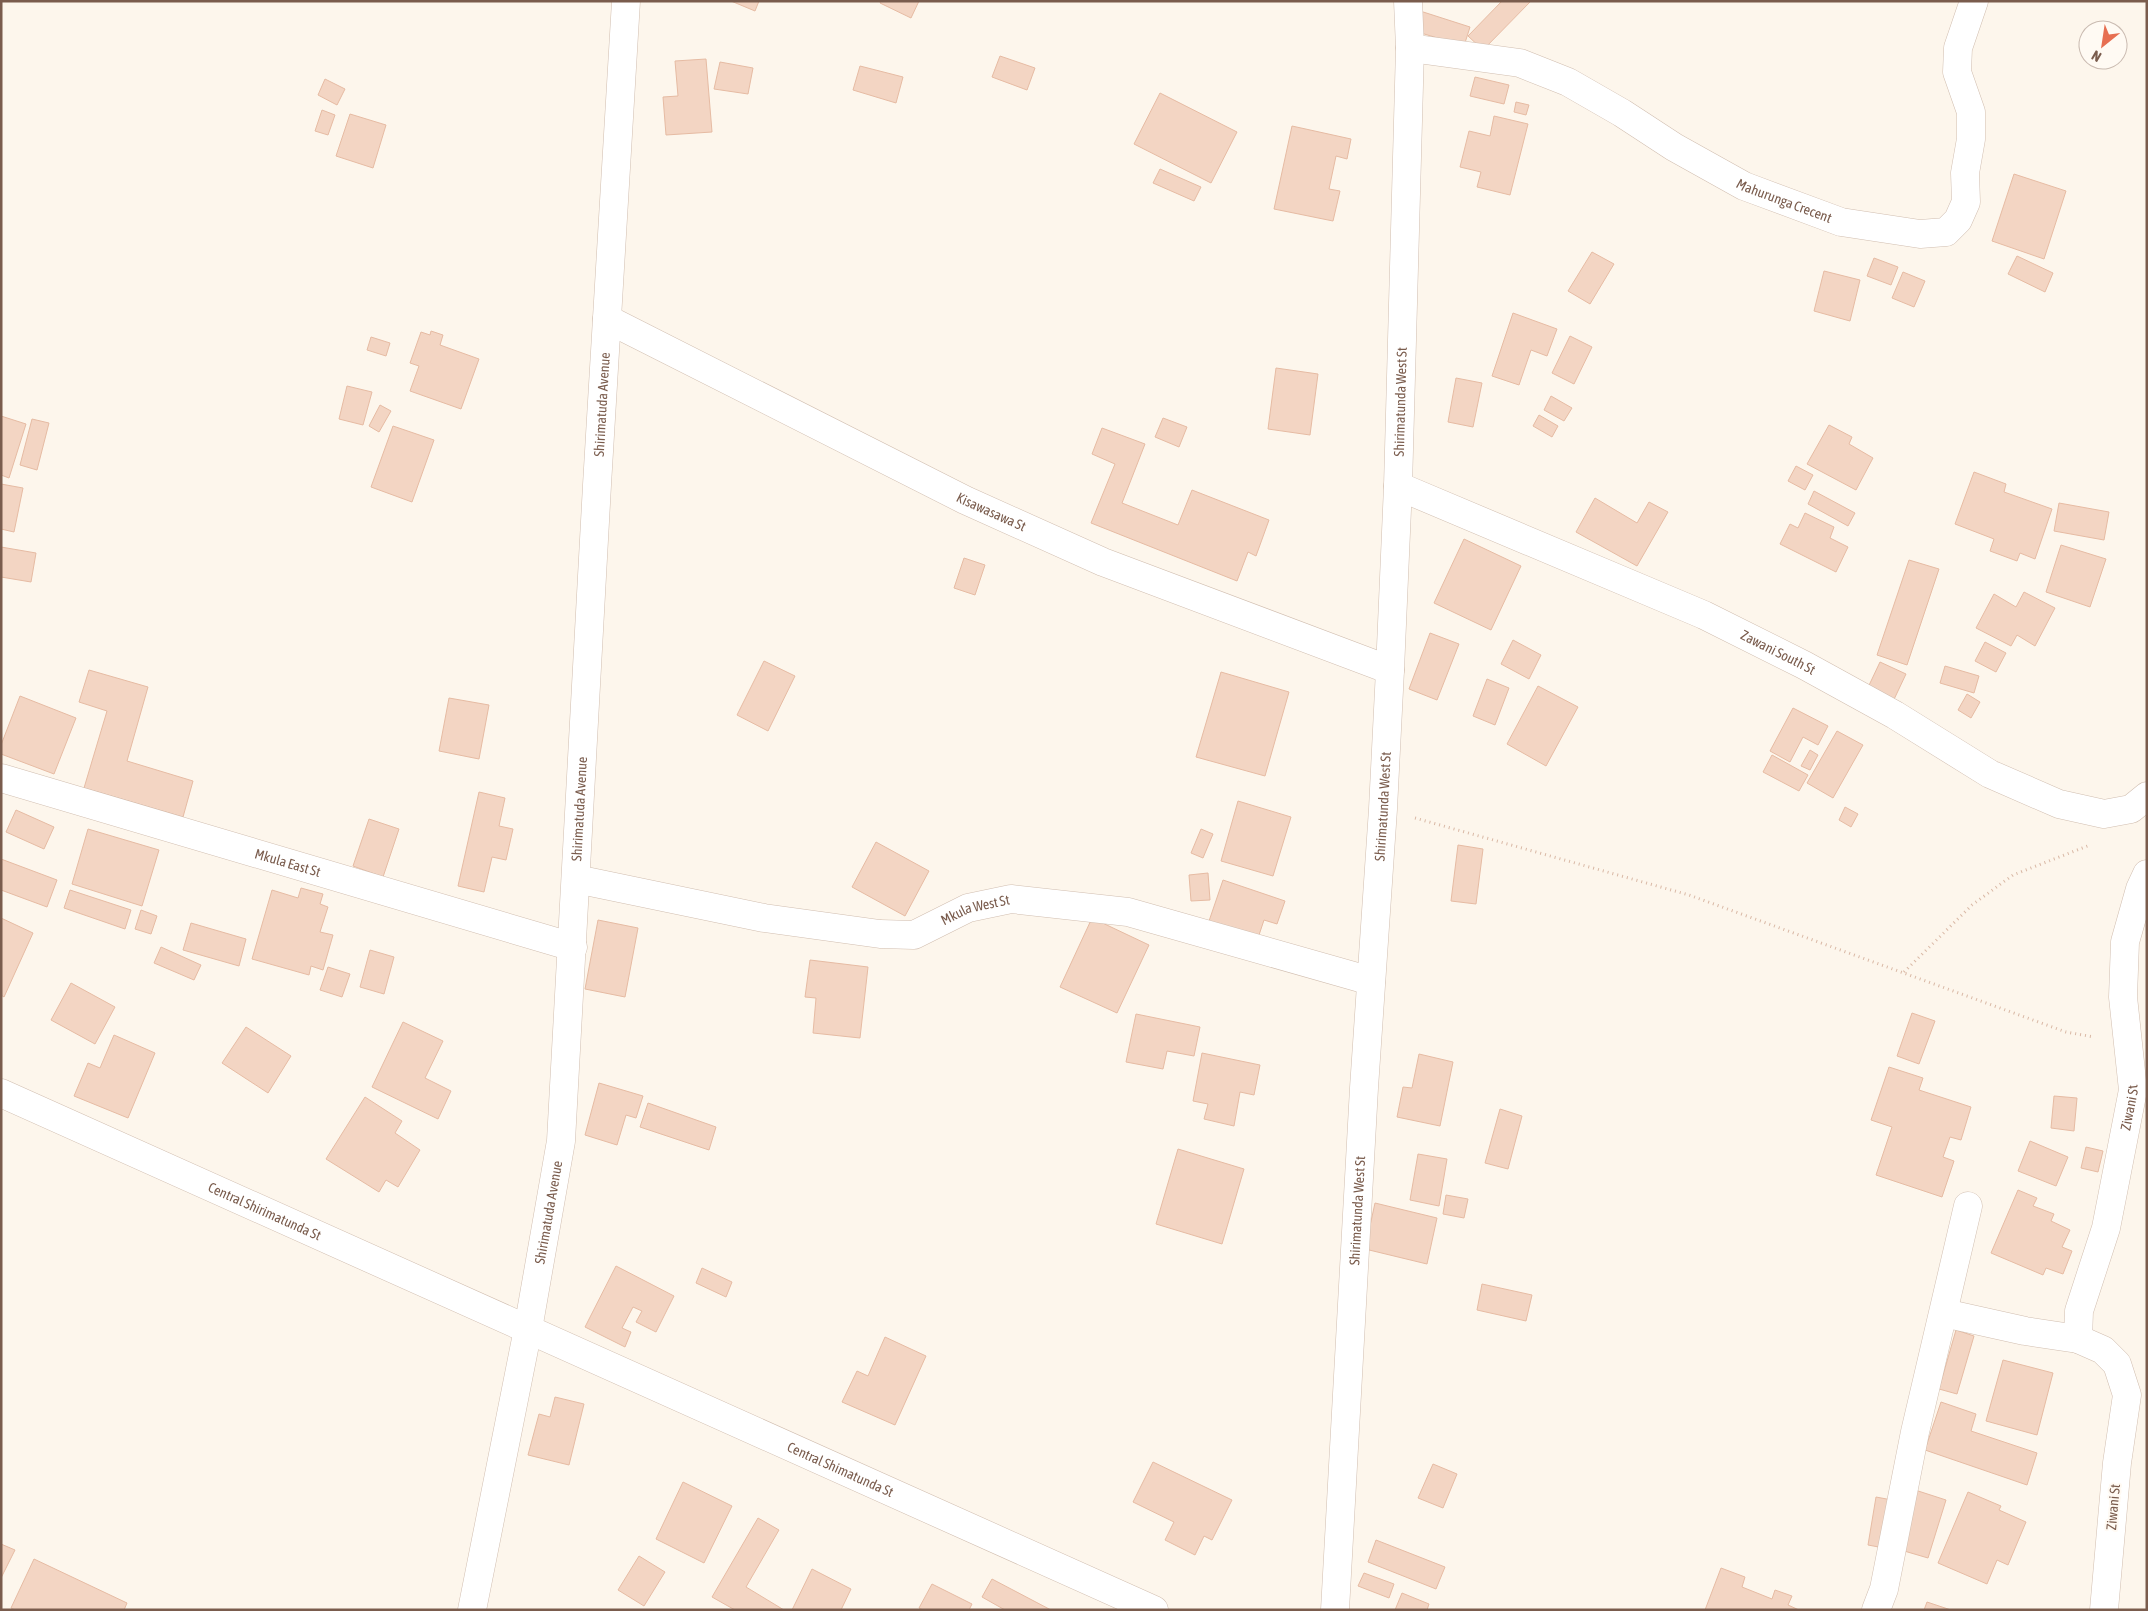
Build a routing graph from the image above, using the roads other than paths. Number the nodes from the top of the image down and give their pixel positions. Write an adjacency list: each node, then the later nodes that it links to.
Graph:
1 (626, 1): 5 (street, Shirimatuda Avenue)
2 (1408, 1): 4 (street, Shirimatunda West St)
3 (1974, 1): 4 (street, Mahurunga Crecent)
4 (1410, 48): 6 (street, Shirimatunda West St)
5 (607, 319): 7 (street, Kisawasawa St); 11 (street, Shirimatuda Avenue)
6 (1398, 486): 7 (street, Shirimatunda West St); 9 (street, Zawani South St)
7 (1390, 670): 13 (street, Shirimatunda West St)
8 (1, 778): 12 (street, Mkula East St)
9 (2147, 796)
10 (2147, 874): 18 (street, Ziwani St)
11 (576, 879): 12 (street, Shirimatuda Avenue); 13 (street, Mkula West St)
12 (573, 947): 17 (street, Shirimatuda Avenue)
13 (1371, 981): 21 (street, Shirimatunda West St)
14 (1, 1093): 17 (street, Central Shirimatunda St)
15 (1968, 1206): 16 (street)
16 (1944, 1312): 18 (street, Ziwani St); 22 (street)
17 (528, 1328): 19 (street, Shirimatuda Avenue); 20 (street, Central Shimatunda St)
18 (2078, 1339): 23 (street, Ziwani St)
19 (472, 1610)
20 (1154, 1610)
21 (1336, 1610)
22 (1876, 1610)
23 (2104, 1610)

